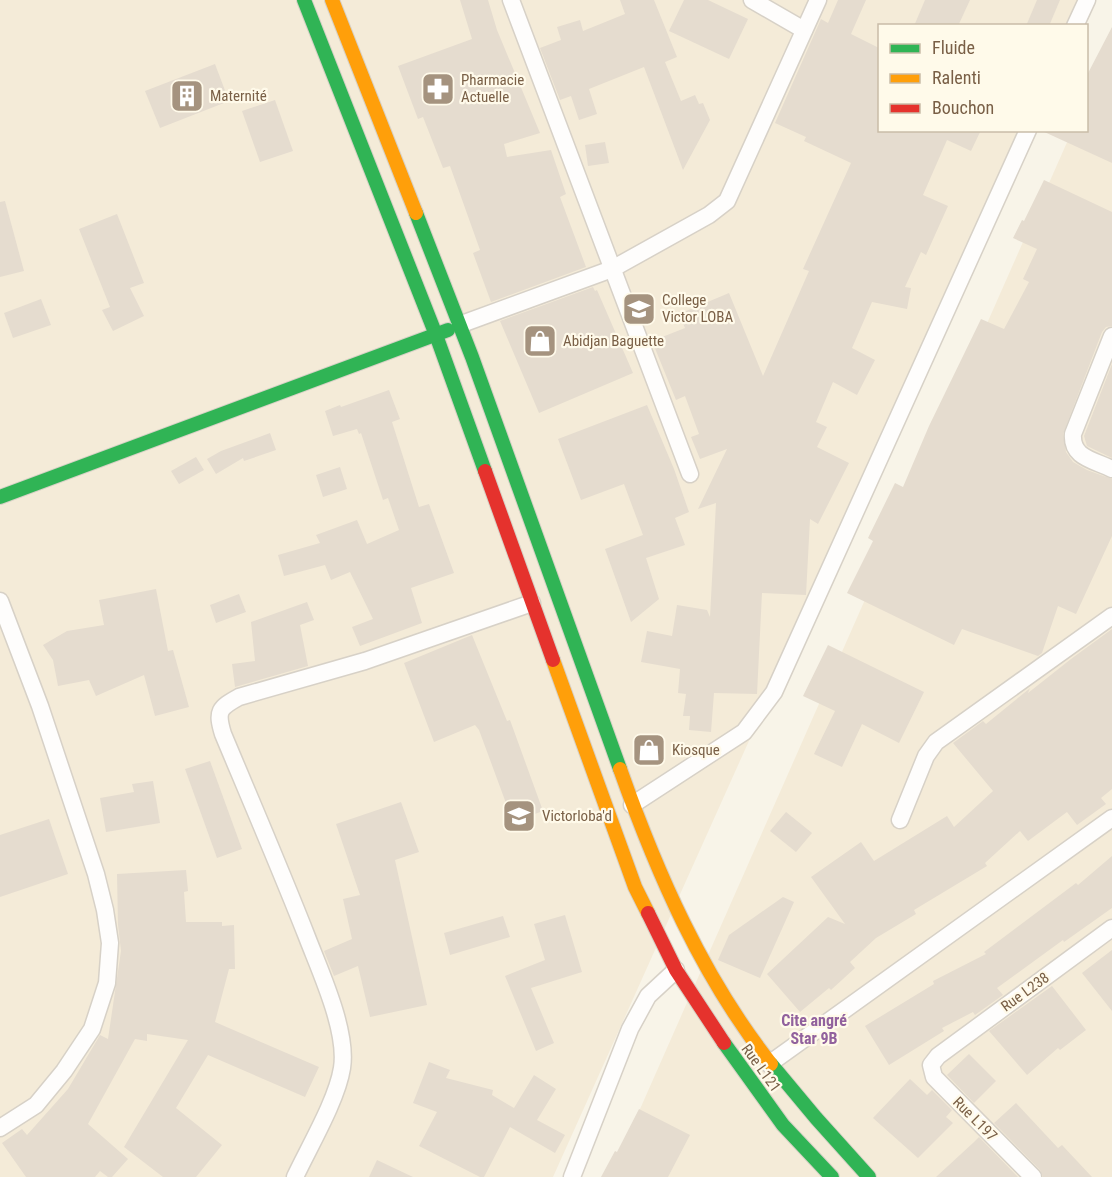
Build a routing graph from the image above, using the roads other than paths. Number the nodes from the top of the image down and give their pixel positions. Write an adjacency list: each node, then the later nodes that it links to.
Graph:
1 (304, 0): 12 (main road, Rue L121)
2 (332, 0): 11 (main road)
3 (511, 0): 10 (street)
4 (752, 0): 8 (street)
5 (818, 0): 8 (street)
6 (1087, 0): 7 (street)
7 (1076, 24)
8 (804, 30): 10 (street)
9 (1027, 132): 20 (street)
10 (612, 268): 11 (street); 15 (street)
11 (459, 325): 12 (main road); 20 (main road)
12 (436, 335): 16 (main road); 18 (main road, Rue L121)
13 (1112, 336): 14 (street)
14 (1112, 469)
15 (690, 474)
16 (0, 497)
17 (0, 601): 27 (street)
18 (532, 603): 24 (main road, Rue L121); 28 (street)
19 (1112, 616): 22 (street)
20 (632, 805): 26 (main road)
21 (1112, 818): 26 (street)
22 (900, 820)
23 (1112, 928): 25 (street, Rue L238)
24 (676, 970): 29 (street); 30 (main road, Rue L121)
25 (938, 1056): 32 (street, Rue L197)
26 (769, 1064): 31 (main road)
27 (0, 1128)
28 (295, 1177)
29 (572, 1177)
30 (832, 1177)
31 (869, 1177)
32 (1034, 1177)

